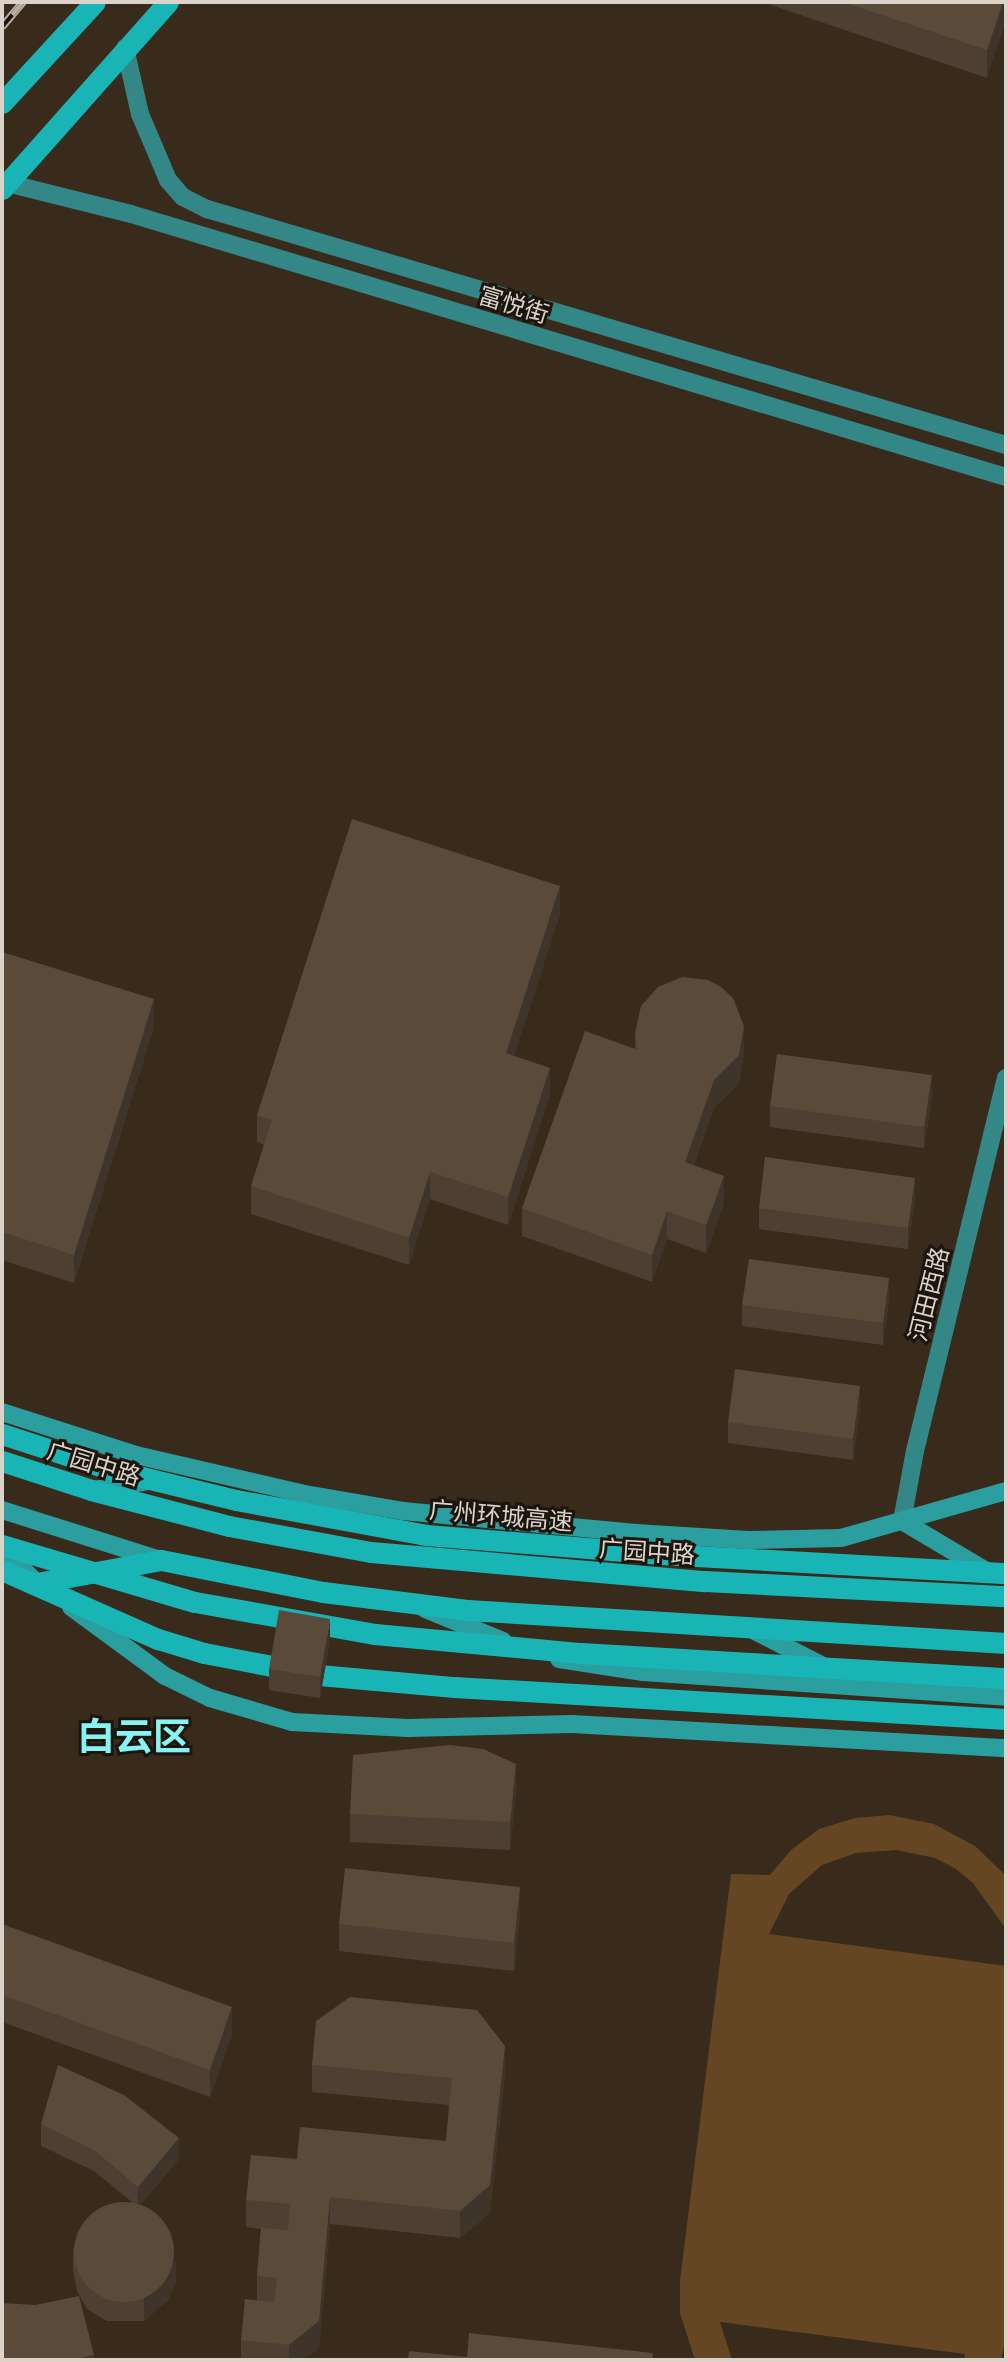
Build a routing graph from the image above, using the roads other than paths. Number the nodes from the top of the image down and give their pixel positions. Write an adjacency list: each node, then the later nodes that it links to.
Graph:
1 (95, 2): 4 (highway)
2 (168, 2): 3 (highway)
3 (125, 48): 5 (highway); 6 (street, 富悦街)
4 (2, 103)
5 (3, 186): 7 (street, 富悦街)
6 (1006, 445)
7 (1006, 477)
8 (1006, 1079): 16 (street, 河田西路)
9 (2, 1412): 12 (main road)
10 (2, 1434): 21 (highway, 广州环城高速, bridge)
11 (2, 1461): 13 (highway, 广园中路)
12 (201, 1472): 13 (main road); 17 (main road)
13 (91, 1490): 22 (highway, 广园中路)
14 (1006, 1491): 16 (main road)
15 (2, 1510): 19 (main road)
16 (902, 1521): 17 (main road); 24 (main road)
17 (636, 1533): 22 (main road)
18 (2, 1547): 23 (main road); 29 (highway, bridge)
19 (161, 1560): 23 (highway); 26 (highway)
20 (2, 1570): 23 (highway)
21 (1006, 1573)
22 (705, 1581): 25 (highway, 广园中路)
23 (37, 1583): 32 (highway); 33 (main road)
24 (1006, 1583)
25 (1006, 1596)
26 (415, 1604): 27 (highway); 30 (main road)
27 (751, 1629): 28 (highway); 30 (main road)
28 (1006, 1643)
29 (1006, 1678)
30 (869, 1689): 31 (main road)
31 (1006, 1696)
32 (1006, 1719)
33 (1006, 1748)

